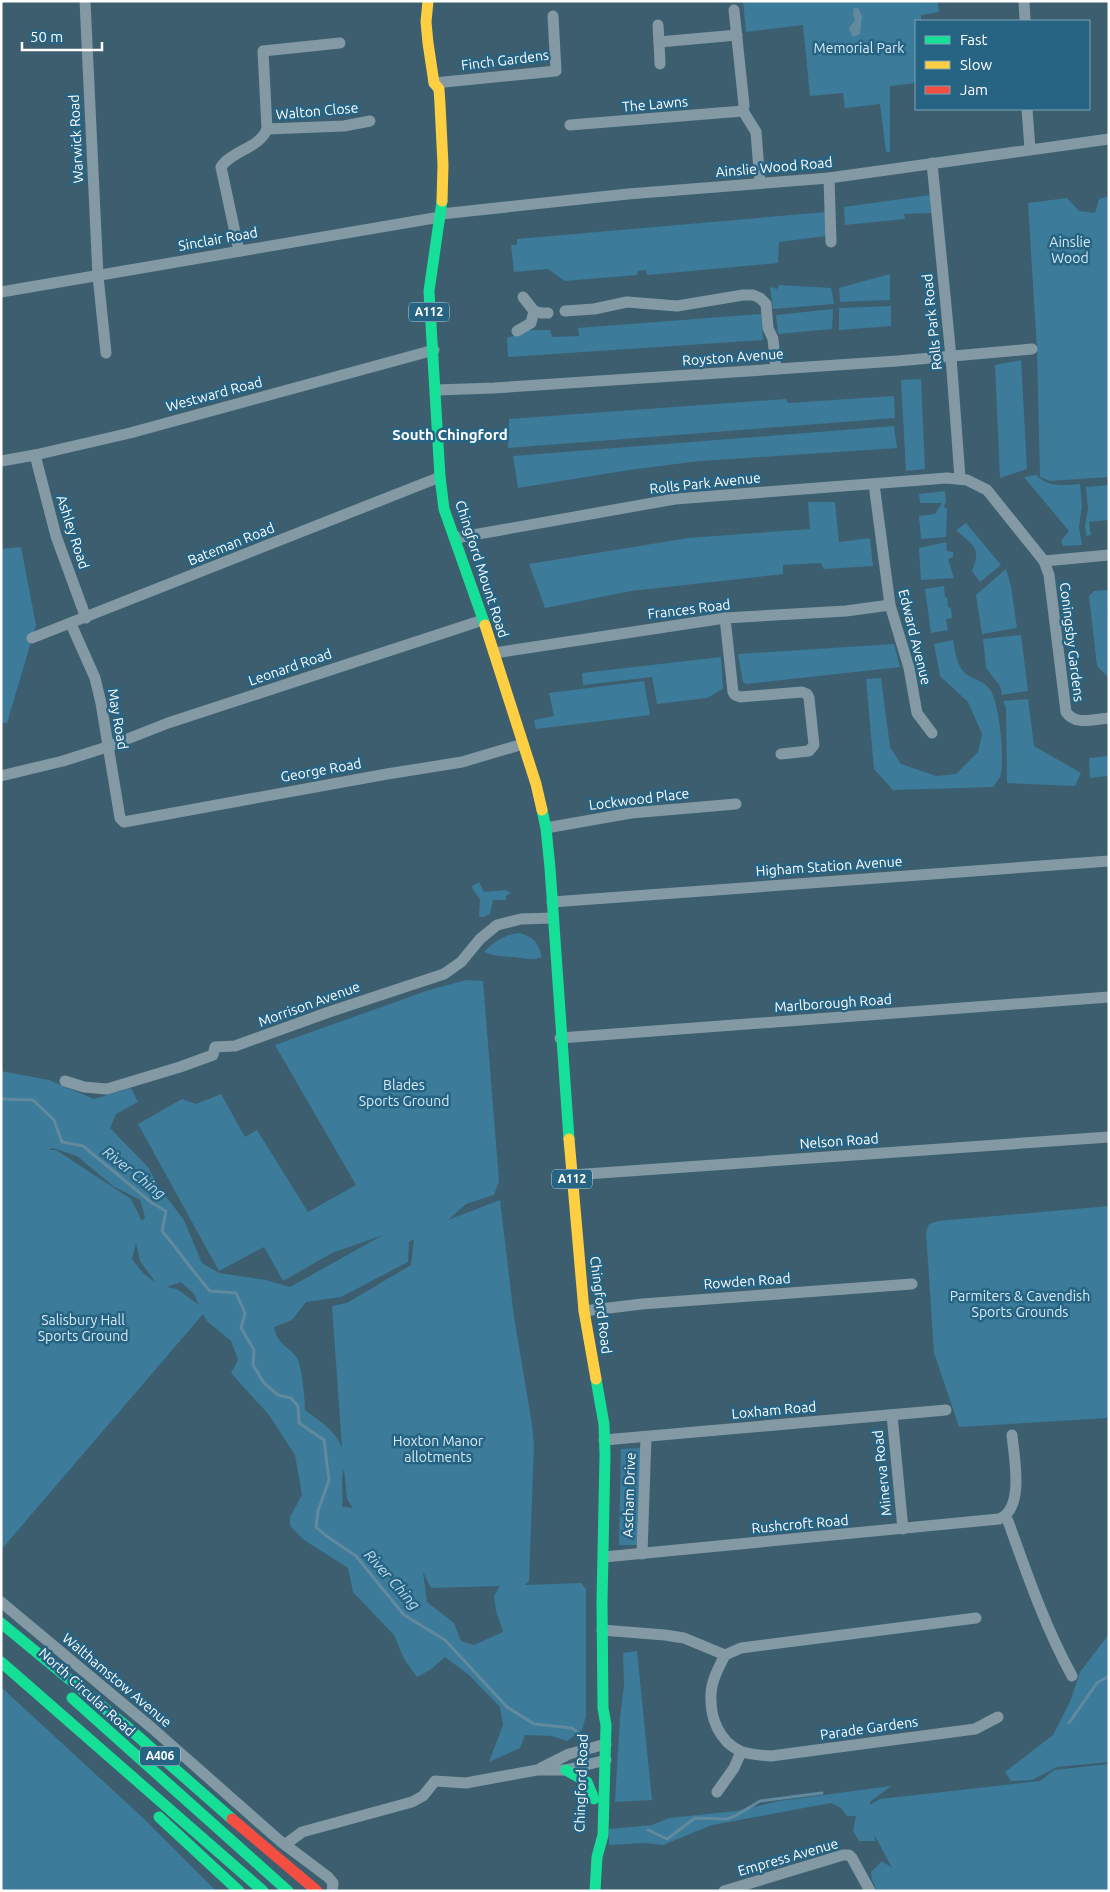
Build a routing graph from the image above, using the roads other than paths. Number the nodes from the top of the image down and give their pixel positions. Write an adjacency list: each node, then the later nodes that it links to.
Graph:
1 (85, 1): 26 (street, Warwick Road)
2 (428, 1): 12 (main road, Chingford Mount Road / A112)
3 (1024, 1): 6 (street)
4 (734, 10): 8 (street)
5 (554, 16): 12 (street, Finch Gardens)
6 (1025, 20)
7 (658, 25): 9 (street)
8 (737, 35): 9 (street); 14 (street)
9 (659, 42): 11 (street)
10 (340, 43): 17 (street)
11 (660, 64)
12 (434, 83): 23 (main road, Chingford Mount Road / A112)
13 (1026, 110): 19 (street)
14 (743, 111): 16 (street, The Lawns); 22 (street)
15 (370, 121): 17 (street, Walton Close)
16 (570, 125)
17 (267, 130): 25 (street)
18 (1109, 139): 19 (street, Ainslie Wood Road)
19 (1030, 149): 20 (street, Ainslie Wood Road)
20 (932, 163): 21 (street, Ainslie Wood Road); 36 (street, Rolls Park Road)
21 (828, 178): 22 (street, Ainslie Wood Road); 24 (street)
22 (760, 183): 23 (street, Ainslie Wood Road)
23 (441, 215): 25 (street, Sinclair Road); 34 (main road, Chingford Mount Road / A112)
24 (831, 242)
25 (239, 251): 26 (street, Sinclair Road)
26 (98, 276): 27 (street, Sinclair Road); 35 (street, Warwick Road)
27 (1, 292)
28 (523, 297): 29 (street)
29 (534, 311): 31 (street); 32 (street)
30 (564, 312): 37 (street)
31 (548, 313)
32 (517, 331)
33 (1032, 349): 36 (street, Royston Avenue)
34 (434, 350): 38 (main road, Chingford Mount Road / A112); 39 (street, Westward Road)
35 (106, 353)
36 (951, 357): 37 (street, Royston Avenue); 42 (street, Rolls Park Road)
37 (776, 369): 38 (street, Royston Avenue)
38 (436, 390): 41 (main road, Chingford Mount Road / A112)
39 (35, 455): 40 (street, Westward Road); 48 (street, Ashley Road)
40 (1, 460)
41 (440, 477): 44 (main road, Chingford Mount Road / A112); 48 (street, Bateman Road)
42 (960, 478): 43 (street, Rolls Park Avenue); 46 (street)
43 (874, 484): 44 (street, Rolls Park Avenue); 47 (street, Edward Avenue)
44 (456, 538): 50 (main road, Chingford Mount Road / A112)
45 (1109, 555): 46 (street)
46 (1044, 561): 54 (street, Coningsby Gardens)
47 (890, 605): 49 (street, Frances Road); 55 (street, Edward Avenue)
48 (86, 618): 51 (street, Bateman Road)
49 (725, 618): 53 (street, Frances Road); 58 (street)
50 (483, 620): 53 (main road, Chingford Mount Road / A112); 57 (street, Leonard Road)
51 (71, 624): 52 (street, Bateman Road); 57 (street, May Road)
52 (32, 638)
53 (494, 653): 56 (main road, Chingford Mount Road / A112)
54 (1109, 718)
55 (932, 733)
56 (523, 744): 61 (street, George Road); 62 (main road, Chingford Mount Road / A112)
57 (107, 747): 59 (street, Leonard Road); 61 (street, May Road)
58 (781, 754)
59 (1, 776)
60 (736, 804): 62 (street, Lockwood Place)
61 (124, 822)
62 (546, 828): 64 (main road, Chingford Mount Road / A112)
63 (1109, 861): 64 (street, Higham Station Avenue)
64 (552, 902): 65 (main road, Chingford Road / A112)
65 (553, 918): 67 (main road, Chingford Road / A112); 68 (street, Morrison Avenue)
66 (1109, 997): 67 (street, Marlborough Road)
67 (560, 1038): 70 (main road, Chingford Road / A112)
68 (65, 1081)
69 (1109, 1136): 70 (street, Nelson Road)
70 (572, 1175): 72 (main road, Chingford Road / A112)
71 (912, 1284): 72 (street, Rowden Road)
72 (584, 1310): 77 (main road, Chingford Road / A112)
73 (946, 1410): 74 (street, Loxham Road)
74 (892, 1415): 76 (street, Loxham Road); 79 (street, Minerva Road)
75 (1012, 1435): 78 (street)
76 (646, 1437): 77 (street, Loxham Road); 80 (street, Ascham Drive)
77 (604, 1440): 81 (main road, Chingford Road / A112)
78 (1002, 1518): 79 (street, Rushcroft Road); 90 (street)
79 (903, 1529): 80 (street, Rushcroft Road)
80 (642, 1554): 81 (street, Rushcroft Road)
81 (604, 1557): 85 (main road, Chingford Road / A112)
82 (1, 1602): 101 (street, Walthamstow Avenue)
83 (976, 1618): 87 (street)
84 (1, 1623): 106 (main road, A406)
85 (602, 1630): 87 (street); 94 (main road, Chingford Road / A112)
86 (1, 1636): 89 (main road, North Circular Road)
87 (725, 1654): 95 (street)
88 (1, 1662): 93 (main road, A406)
89 (36, 1667)
90 (1072, 1676)
91 (66, 1693): 105 (main road, North Circular Road / A406)
92 (998, 1716): 95 (street, Parade Gardens)
93 (78, 1730): 103 (main road, A406); 104 (main road, A406)
94 (601, 1745): 96 (main road, Chingford Road / A112); 97 (street)
95 (741, 1752): 99 (street)
96 (601, 1761): 98 (street); 100 (main road, Chingford Road / A112); 102 (main road, Chingford Road / A112)
97 (537, 1770): 98 (street); 101 (street)
98 (566, 1770): 100 (main road)
99 (717, 1792)
100 (594, 1799): 102 (main road, Chingford Road / A112)
101 (283, 1842): 107 (street, Walthamstow Avenue)
102 (597, 1857): 108 (main road, Chingford Road / A112)
103 (239, 1891)
104 (263, 1891)
105 (288, 1891)
106 (317, 1891)
107 (332, 1891)
108 (595, 1891)
109 (724, 1891): 110 (street, Empress Avenue)
110 (870, 1891)

